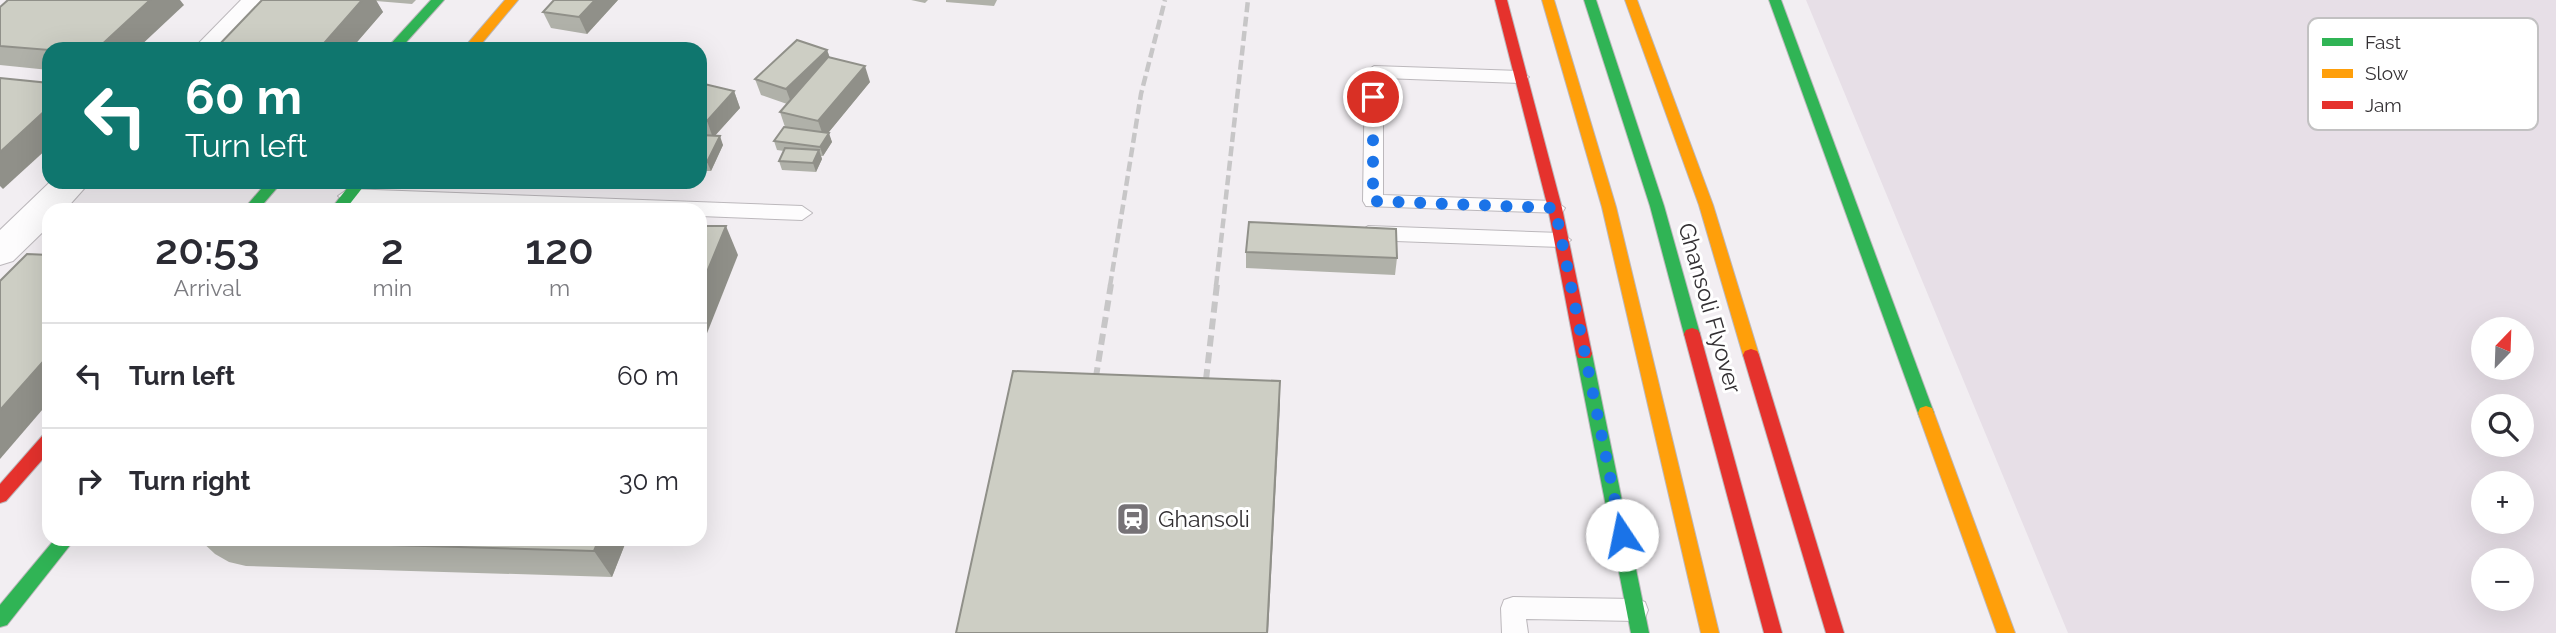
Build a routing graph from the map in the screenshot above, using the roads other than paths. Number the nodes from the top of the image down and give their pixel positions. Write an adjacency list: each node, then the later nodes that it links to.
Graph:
1 (259, 0): 9 (street)
2 (438, 0): 10 (main road)
3 (512, 0): 11 (main road)
4 (1501, 0): 12 (main road)
5 (1548, 0): 33 (main road)
6 (1590, 0): 34 (main road, Ghansoli Flyover)
7 (1631, 0): 35 (main road)
8 (1776, 0): 36 (main road)
9 (216, 42)
10 (399, 42)
11 (476, 42)
12 (1520, 77): 19 (main road); 19 (lane)
13 (65, 189): 16 (street)
14 (269, 189): 17 (main road)
15 (348, 196): 18 (lane)
16 (50, 203)
17 (256, 203)
18 (547, 203)
19 (1555, 208): 24 (main road)
20 (707, 209): 22 (lane)
21 (42, 211): 25 (street)
22 (802, 212)
23 (1354, 233): 24 (lane)
24 (1561, 240): 30 (main road)
25 (0, 252)
26 (42, 448): 27 (main road)
27 (0, 496)
28 (60, 546): 29 (main road)
29 (4, 608): 31 (lane)
30 (1638, 622): 32 (lane)
31 (11, 633)
32 (1515, 633)
33 (1710, 633)
34 (1773, 633)
35 (1835, 633)
36 (2006, 633)

